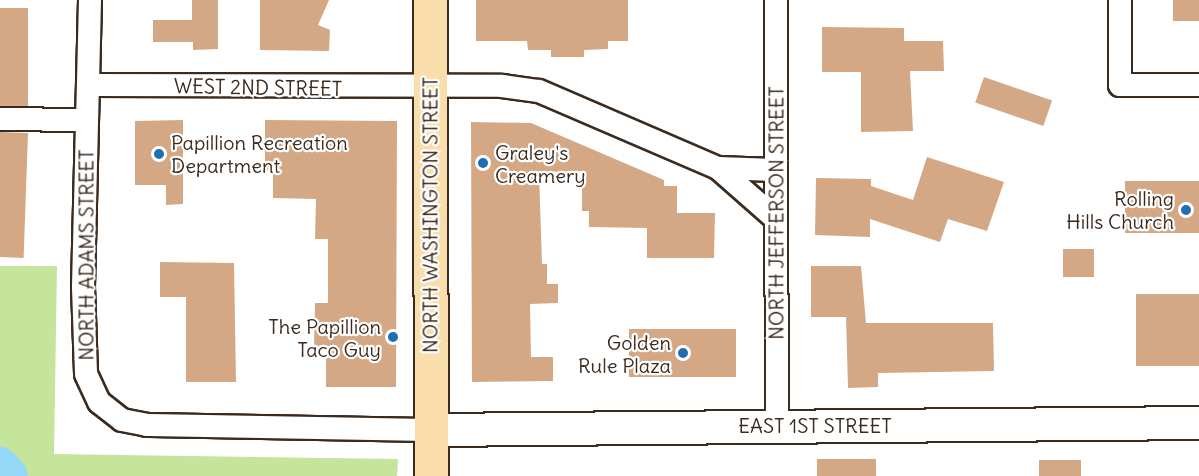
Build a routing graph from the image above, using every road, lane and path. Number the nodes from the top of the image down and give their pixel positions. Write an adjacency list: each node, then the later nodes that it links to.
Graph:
1 (90, 0): 5 (street)
2 (430, 0): 7 (main road, NORTH WASHINGTON STREET)
3 (776, 0): 11 (street, NORTH JEFFERSON STREET)
4 (1120, 0): 6 (street)
5 (88, 85): 7 (street, WEST 2ND STREET); 9 (street, NORTH ADAMS STREET)
6 (1199, 85)
7 (429, 86): 10 (street, WEST 2ND STREET); 15 (main road, NORTH WASHINGTON STREET)
8 (0, 119): 9 (street)
9 (87, 120): 15 (street, NORTH ADAMS STREET)
10 (718, 168): 11 (street); 12 (street)
11 (775, 170): 12 (street, NORTH JEFFERSON STREET)
12 (775, 218): 14 (street, NORTH JEFFERSON STREET)
13 (1199, 423): 14 (main road, EAST 1ST STREET)
14 (777, 426): 15 (main road, EAST 1ST STREET)
15 (431, 430): 16 (main road, NORTH WASHINGTON STREET)
16 (431, 476)

